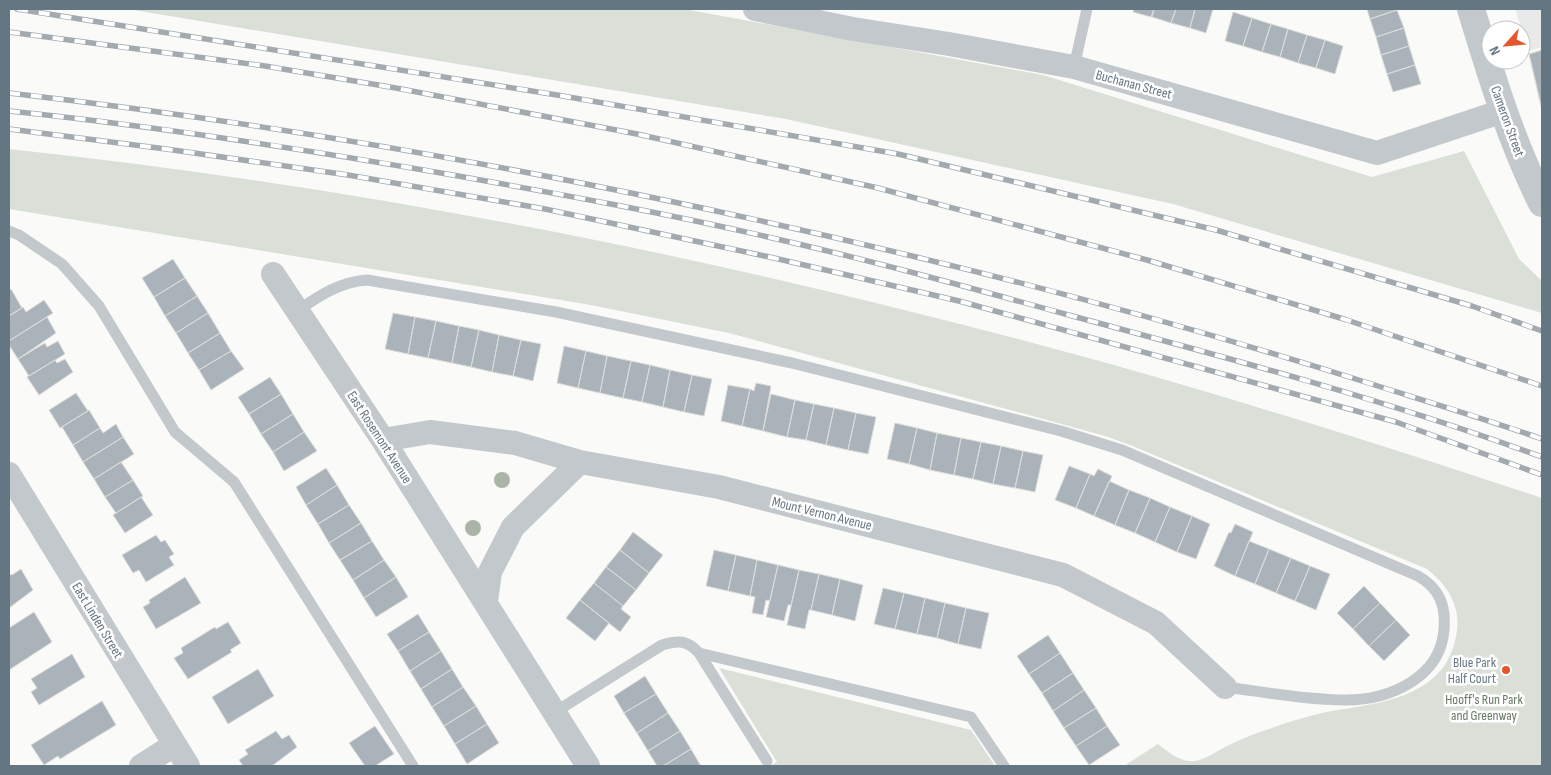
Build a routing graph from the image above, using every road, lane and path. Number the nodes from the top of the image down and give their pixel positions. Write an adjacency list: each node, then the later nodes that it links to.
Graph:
1 (755, 9): 4 (street, Buchanan Street)
2 (1087, 9): 4 (lane)
3 (1470, 9): 5 (street, Cameron Street)
4 (1074, 67): 5 (street, Buchanan Street)
5 (1503, 112): 6 (street, Cameron Street)
6 (1542, 203)
7 (9, 231): 21 (lane)
8 (273, 274): 9 (street, East Rosemont Avenue)
9 (297, 311): 10 (street, East Rosemont Avenue); 15 (lane)
10 (383, 440): 11 (street, Mount Vernon Avenue); 13 (street, East Rosemont Avenue)
11 (580, 462): 13 (street); 15 (street, Mount Vernon Avenue)
12 (9, 474): 17 (street, East Linden Street)
13 (486, 601): 16 (street, East Rosemont Avenue)
14 (699, 653): 16 (lane); 18 (lane); 23 (lane)
15 (1225, 687)
16 (555, 712): 22 (street, East Rosemont Avenue)
17 (174, 745): 19 (street); 20 (street, East Linden Street)
18 (767, 761)
19 (141, 766)
20 (188, 766)
21 (414, 766)
22 (588, 766)
23 (1004, 766)

